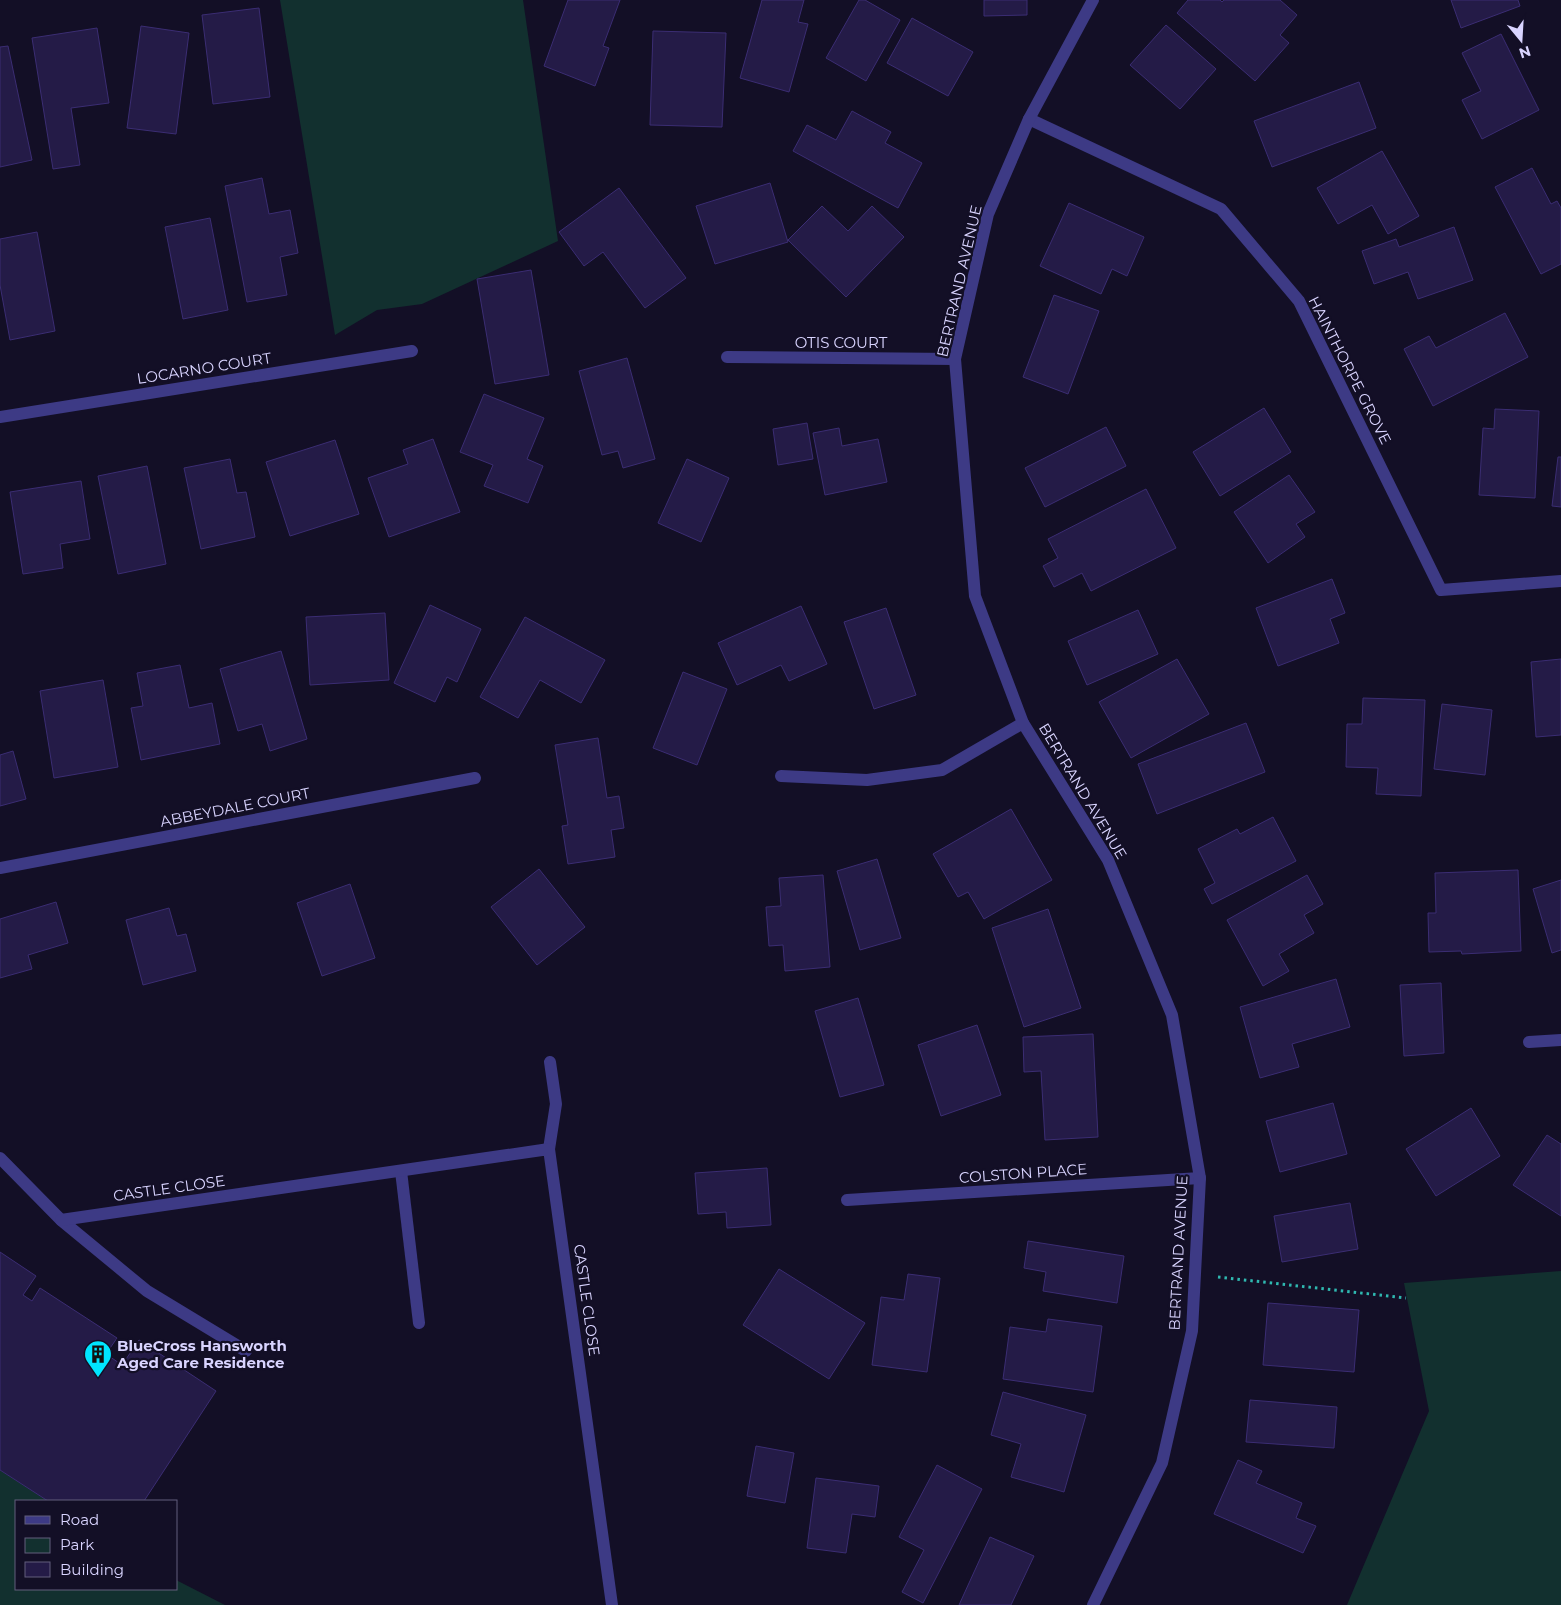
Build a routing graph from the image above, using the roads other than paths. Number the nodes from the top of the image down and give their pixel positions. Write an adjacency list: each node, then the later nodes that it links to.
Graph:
1 (1093, 0): 2 (street, BERTRAND AVENUE)
2 (1030, 120): 5 (street, BERTRAND AVENUE); 7 (street, HAINTHORPE GROVE)
3 (412, 351): 6 (street, LOCARNO COURT)
4 (727, 357): 5 (street, OTIS COURT)
5 (955, 359): 8 (street, BERTRAND AVENUE)
6 (0, 417)
7 (1561, 581)
8 (1023, 723): 9 (street); 18 (street, BERTRAND AVENUE)
9 (781, 776)
10 (475, 778): 11 (street, ABBEYDALE COURT)
11 (0, 868)
12 (1561, 1040): 13 (street)
13 (1529, 1042)
14 (550, 1062): 15 (street)
15 (549, 1149): 17 (street, CASTLE CLOSE); 23 (street, CASTLE CLOSE)
16 (0, 1158): 20 (street)
17 (401, 1171): 20 (street, CASTLE CLOSE); 21 (street)
18 (1200, 1178): 19 (street, COLSTON PLACE); 24 (street, BERTRAND AVENUE)
19 (847, 1200)
20 (61, 1220): 22 (street)
21 (419, 1323)
22 (246, 1351)
23 (612, 1605)
24 (1093, 1605)

